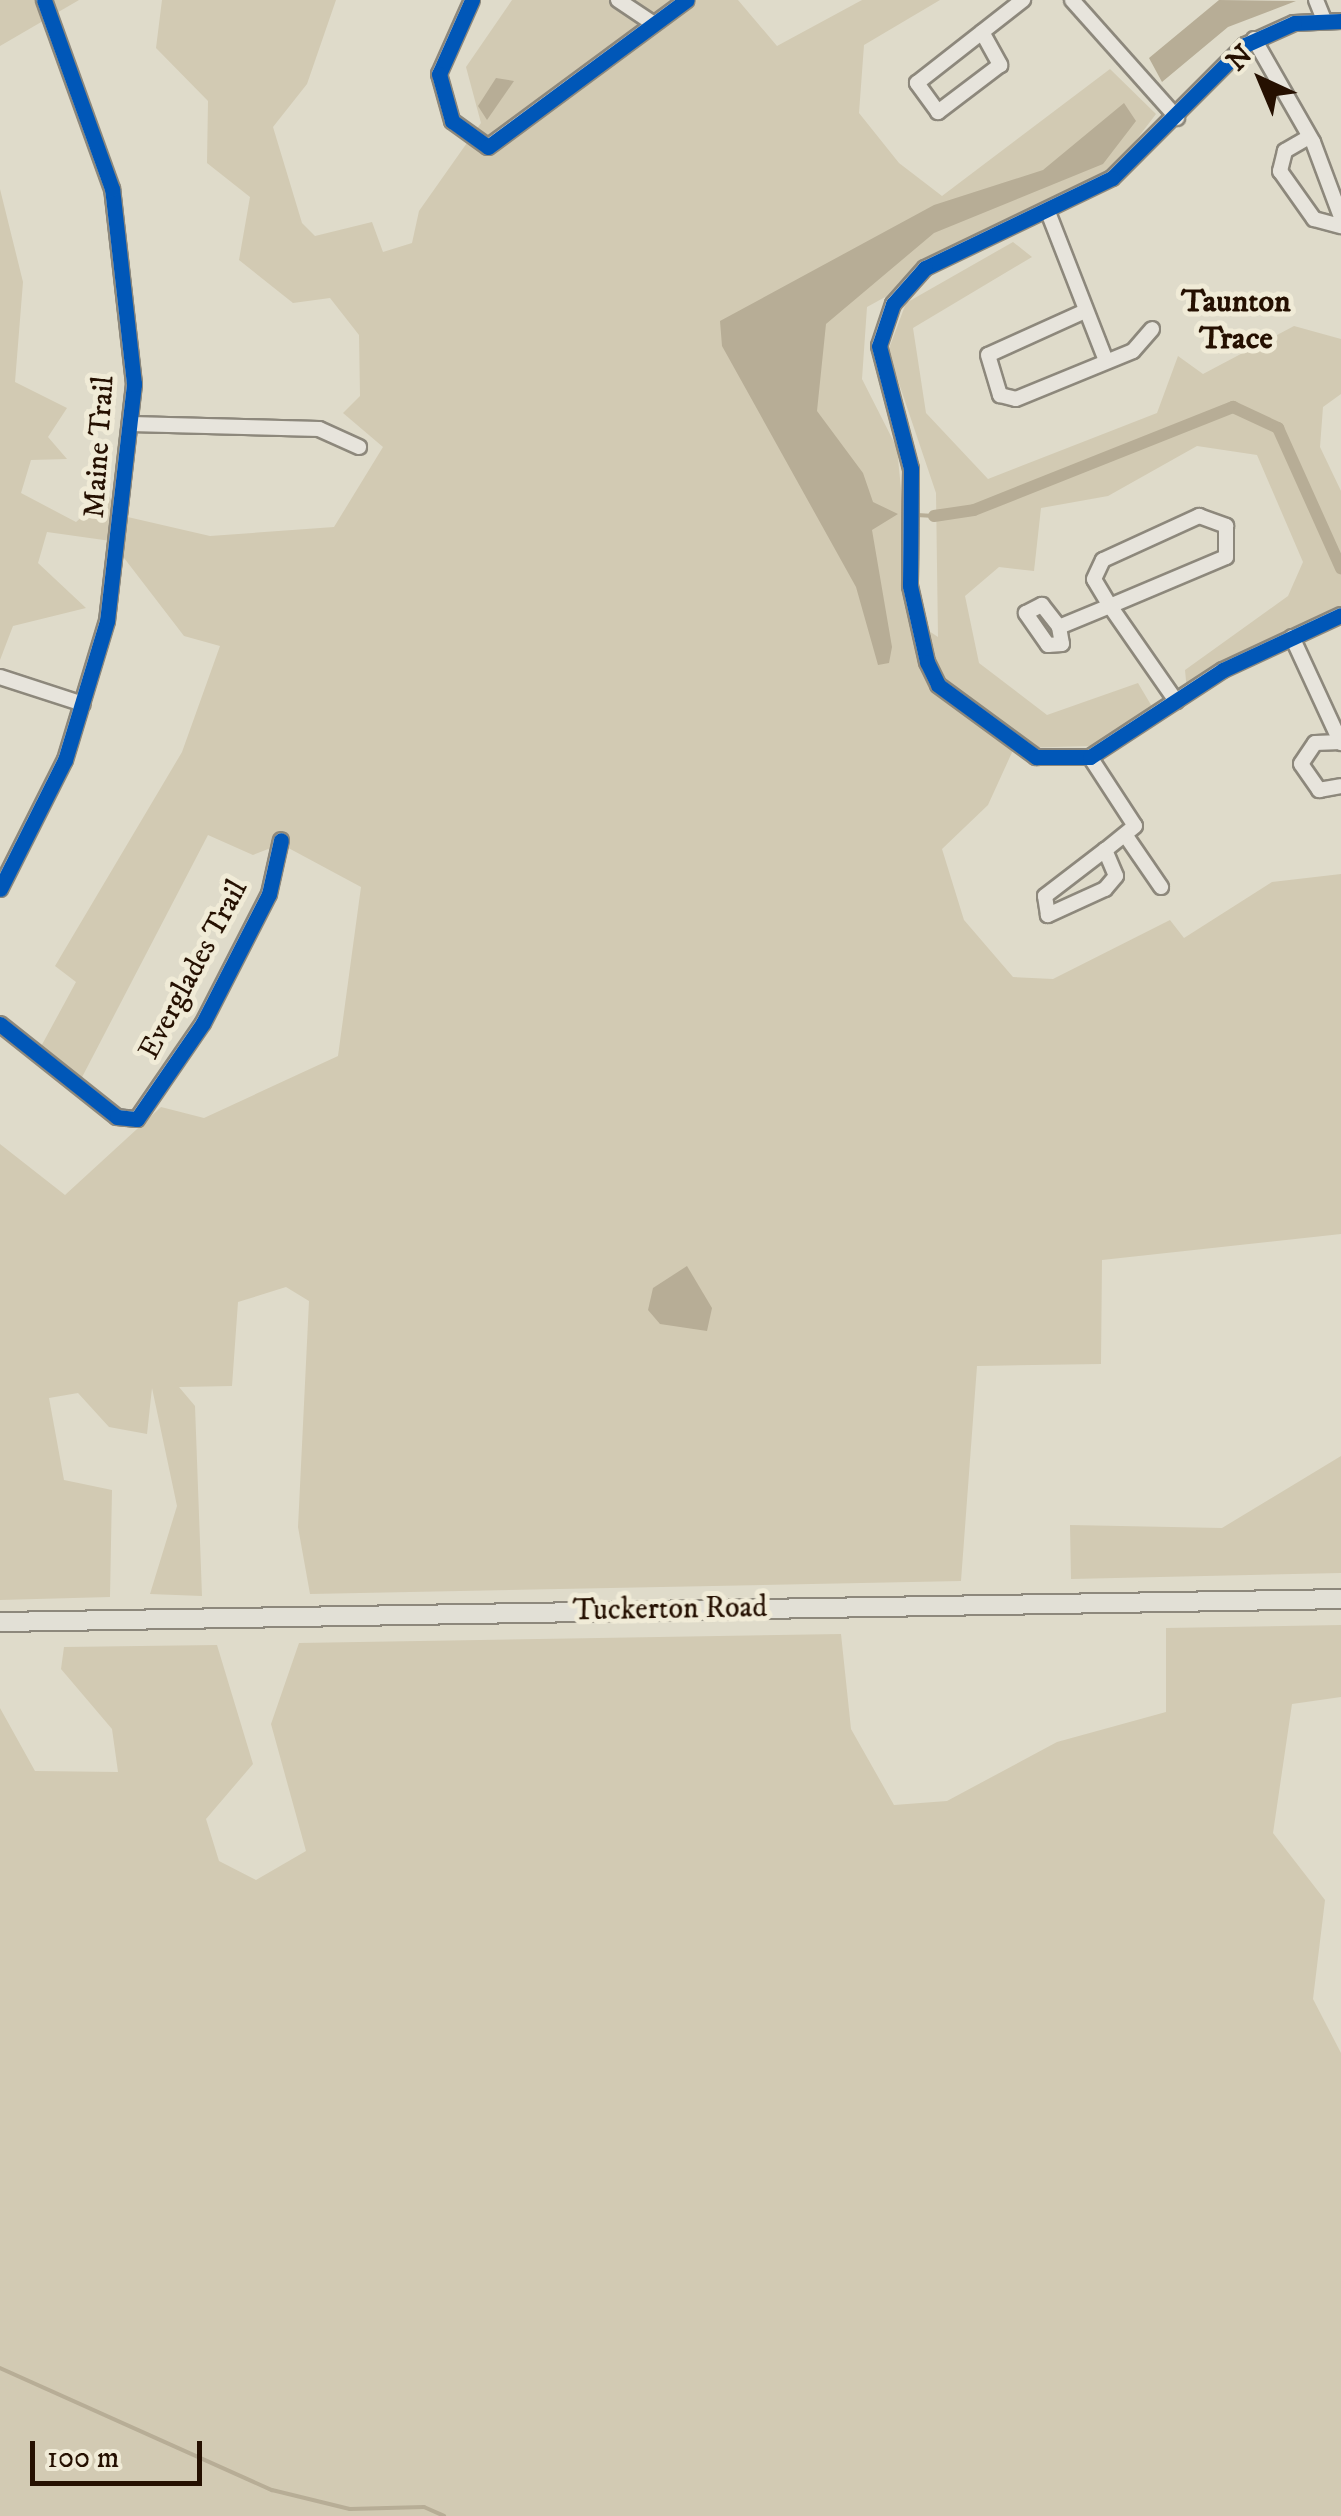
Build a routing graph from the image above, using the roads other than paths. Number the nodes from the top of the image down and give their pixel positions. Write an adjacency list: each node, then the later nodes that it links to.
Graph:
1 (44, 0): 21 (street, Maine Trail)
2 (472, 0): 10 (street)
3 (618, 0): 10 (street)
4 (687, 0): 10 (street)
5 (1023, 0): 11 (street)
6 (1072, 0): 13 (street)
7 (1316, 0): 8 (street)
8 (1324, 20): 9 (street); 12 (street)
9 (1341, 20)
10 (654, 24)
11 (982, 32): 11 (street)
12 (1254, 40): 13 (street); 14 (street)
13 (1176, 118): 15 (street)
14 (1309, 136): 16 (street); 17 (street)
15 (1048, 212): 18 (street); 31 (street)
16 (1341, 217)
17 (1341, 226)
18 (1083, 312): 20 (street); 20 (street)
19 (1152, 329): 20 (street)
20 (1106, 362)
21 (131, 424): 22 (street); 29 (street, Maine Trail)
22 (358, 446)
23 (1110, 606): 23 (street); 25 (street); 28 (street)
24 (1341, 615): 26 (street)
25 (1059, 627)
26 (1292, 637): 28 (street); 30 (street)
27 (0, 677): 29 (street)
28 (1176, 701): 31 (street)
29 (83, 704): 37 (street, Maine Trail)
30 (1341, 743): 32 (street)
31 (1090, 756): 33 (street)
32 (1341, 786)
33 (1126, 836): 35 (street); 36 (street)
34 (281, 840): 38 (street, Everglades Trail)
35 (1106, 850): 35 (street)
36 (1161, 887)
37 (0, 889)
38 (0, 1024)
39 (1341, 1599): 40 (main road, Tuckerton Road)
40 (0, 1622)

